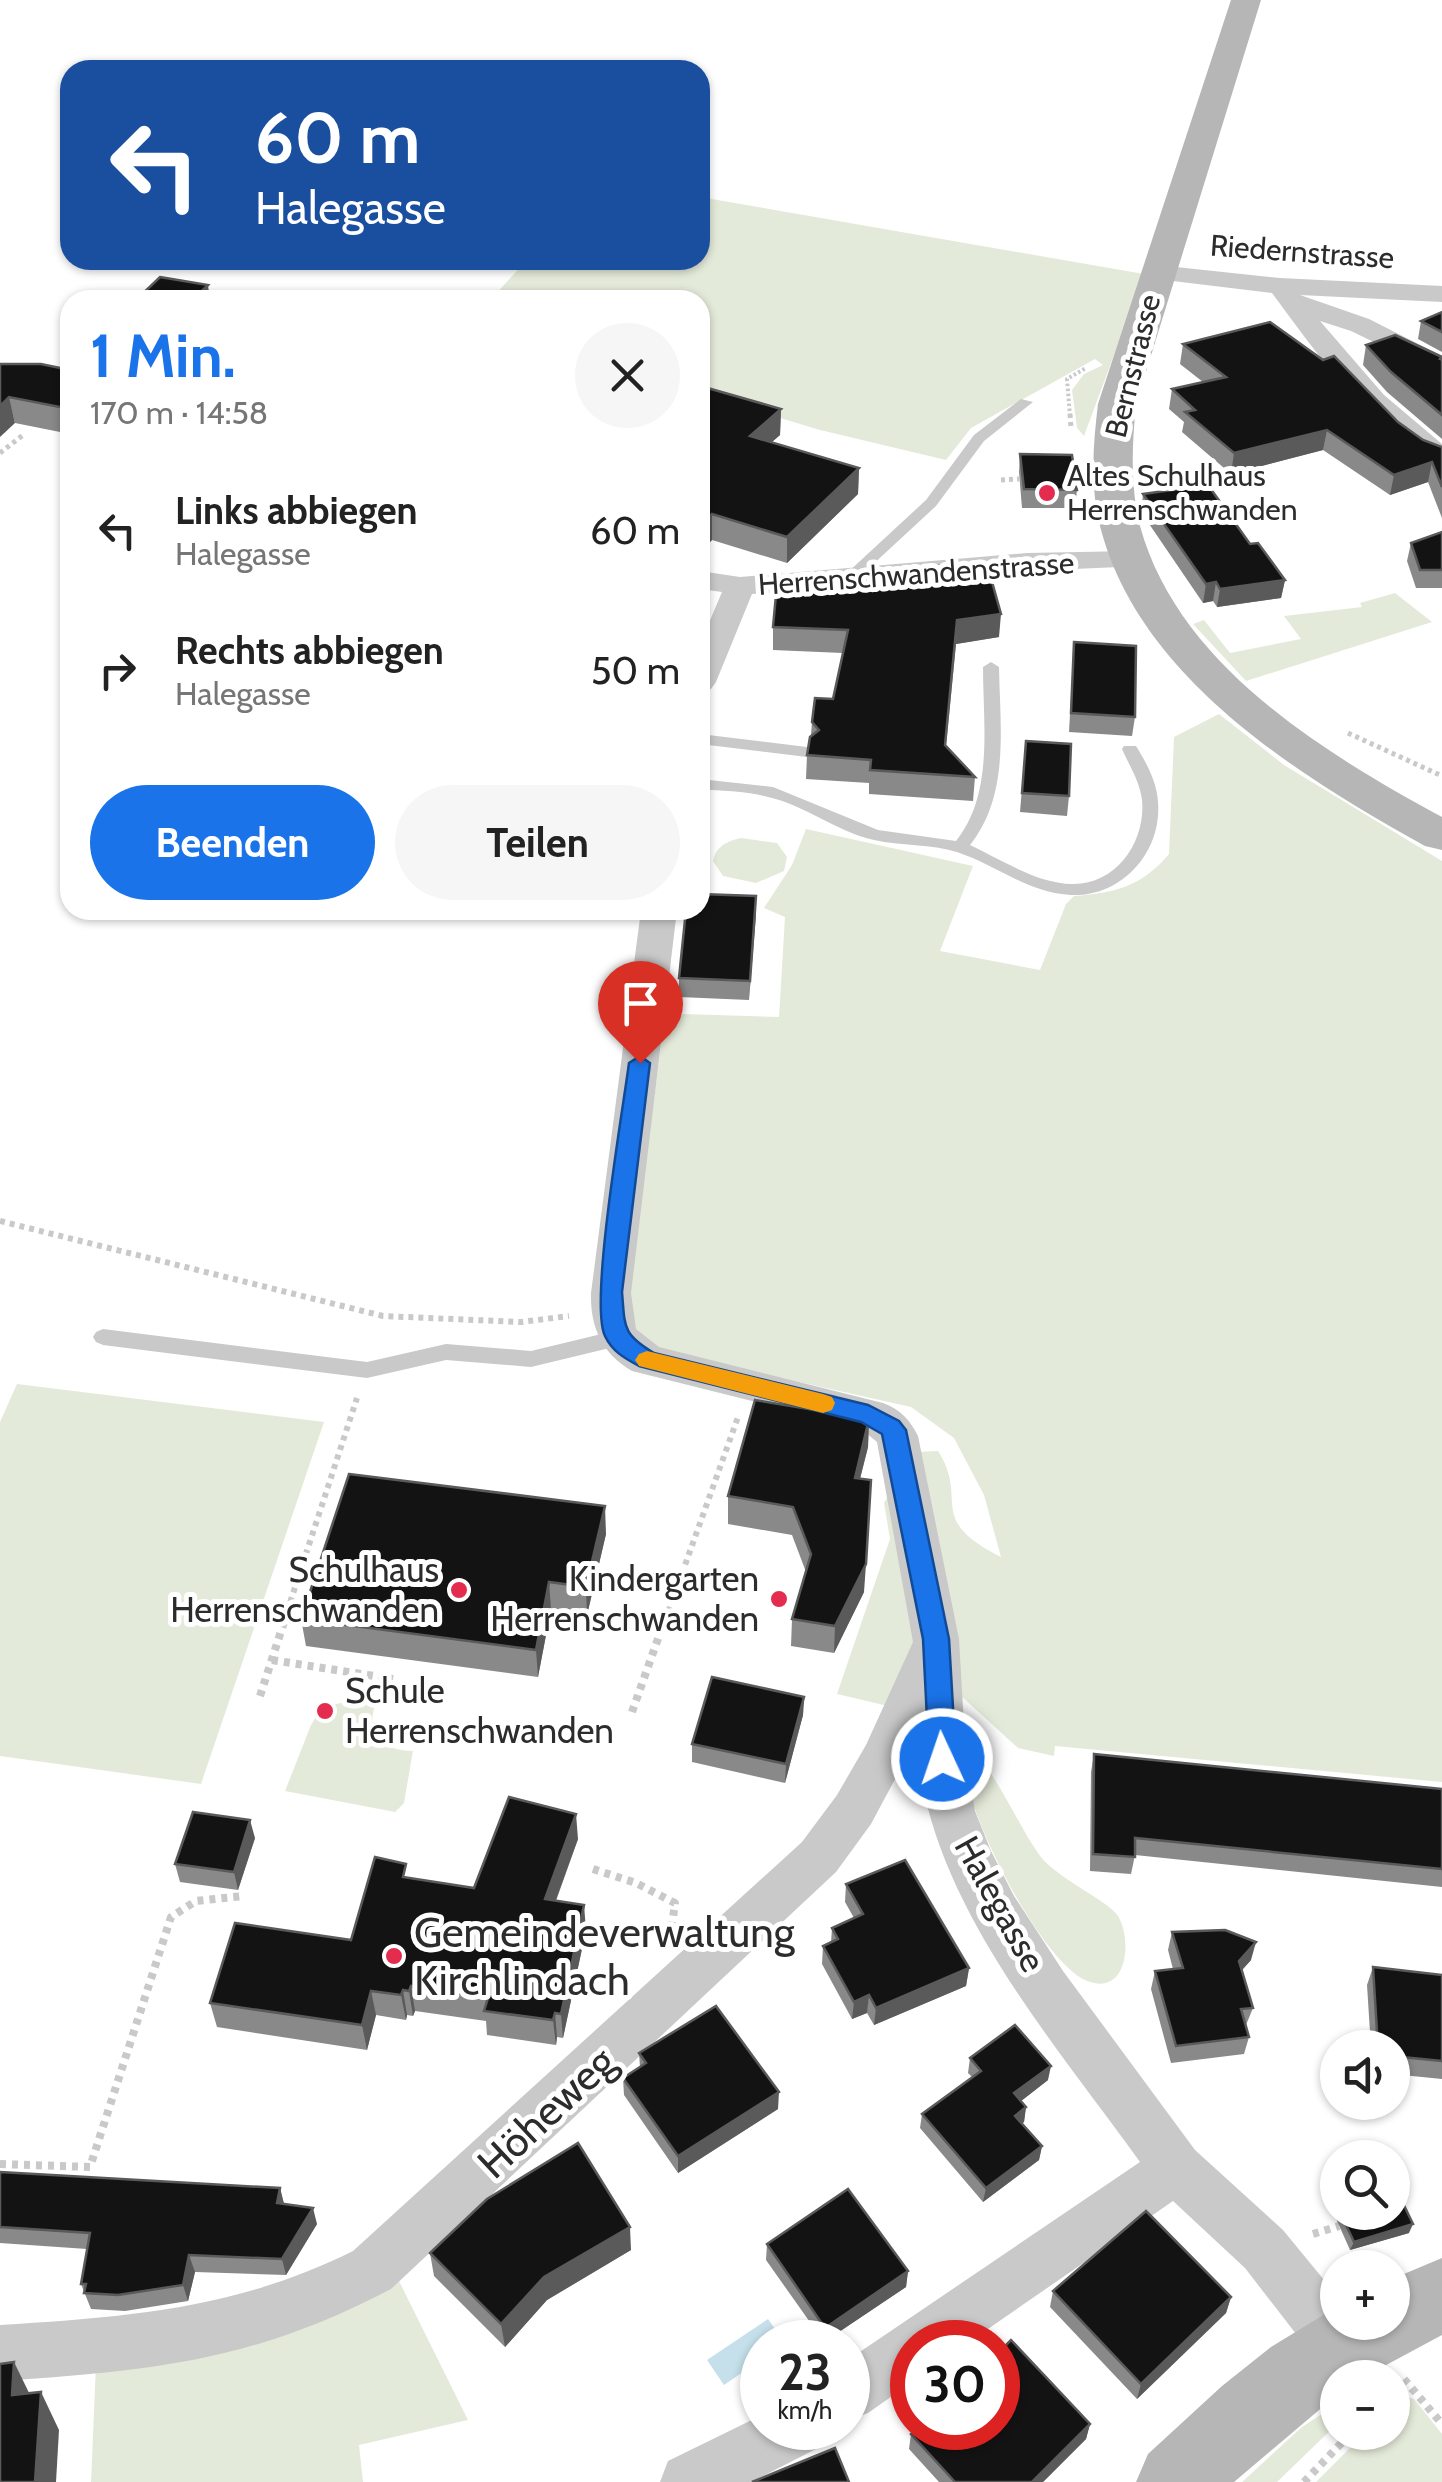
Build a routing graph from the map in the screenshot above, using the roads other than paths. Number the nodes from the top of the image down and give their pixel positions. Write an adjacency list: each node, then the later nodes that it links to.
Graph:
1 (1246, 0): 2 (main road, Bernstrasse)
2 (1157, 274): 4 (street, Riedernstrasse); 8 (main road, Bernstrasse)
3 (1442, 294): 4 (street, Riedernstrasse)
4 (1287, 295): 5 (street); 7 (street)
5 (1442, 366)
6 (1026, 402): 9 (lane)
7 (1442, 457)
8 (1132, 560): 9 (street, Herrenschwandenstrasse); 18 (main road, Bernstrasse)
9 (851, 576): 11 (street, Herrenschwandenstrasse)
10 (710, 582): 11 (street, Herrenschwandenstrasse)
11 (740, 586): 12 (street)
12 (710, 658)
13 (991, 667): 19 (lane)
14 (710, 740): 16 (lane)
15 (1130, 749): 19 (lane)
16 (807, 752)
17 (710, 785): 19 (lane)
18 (1442, 836)
19 (960, 847)
20 (658, 920): 21 (street)
21 (614, 1324): 22 (lane); 23 (street, Halegasse)
22 (103, 1337)
23 (936, 1639): 24 (street, Halegasse); 28 (street, Höheweg)
24 (1176, 2168): 26 (street); 27 (street, Halegasse)
25 (1442, 2296): 27 (main road)
26 (954, 2320)
27 (1381, 2342): 31 (main road)
28 (0, 2354)
29 (754, 2450): 30 (street)
30 (690, 2482)
31 (1176, 2482)

